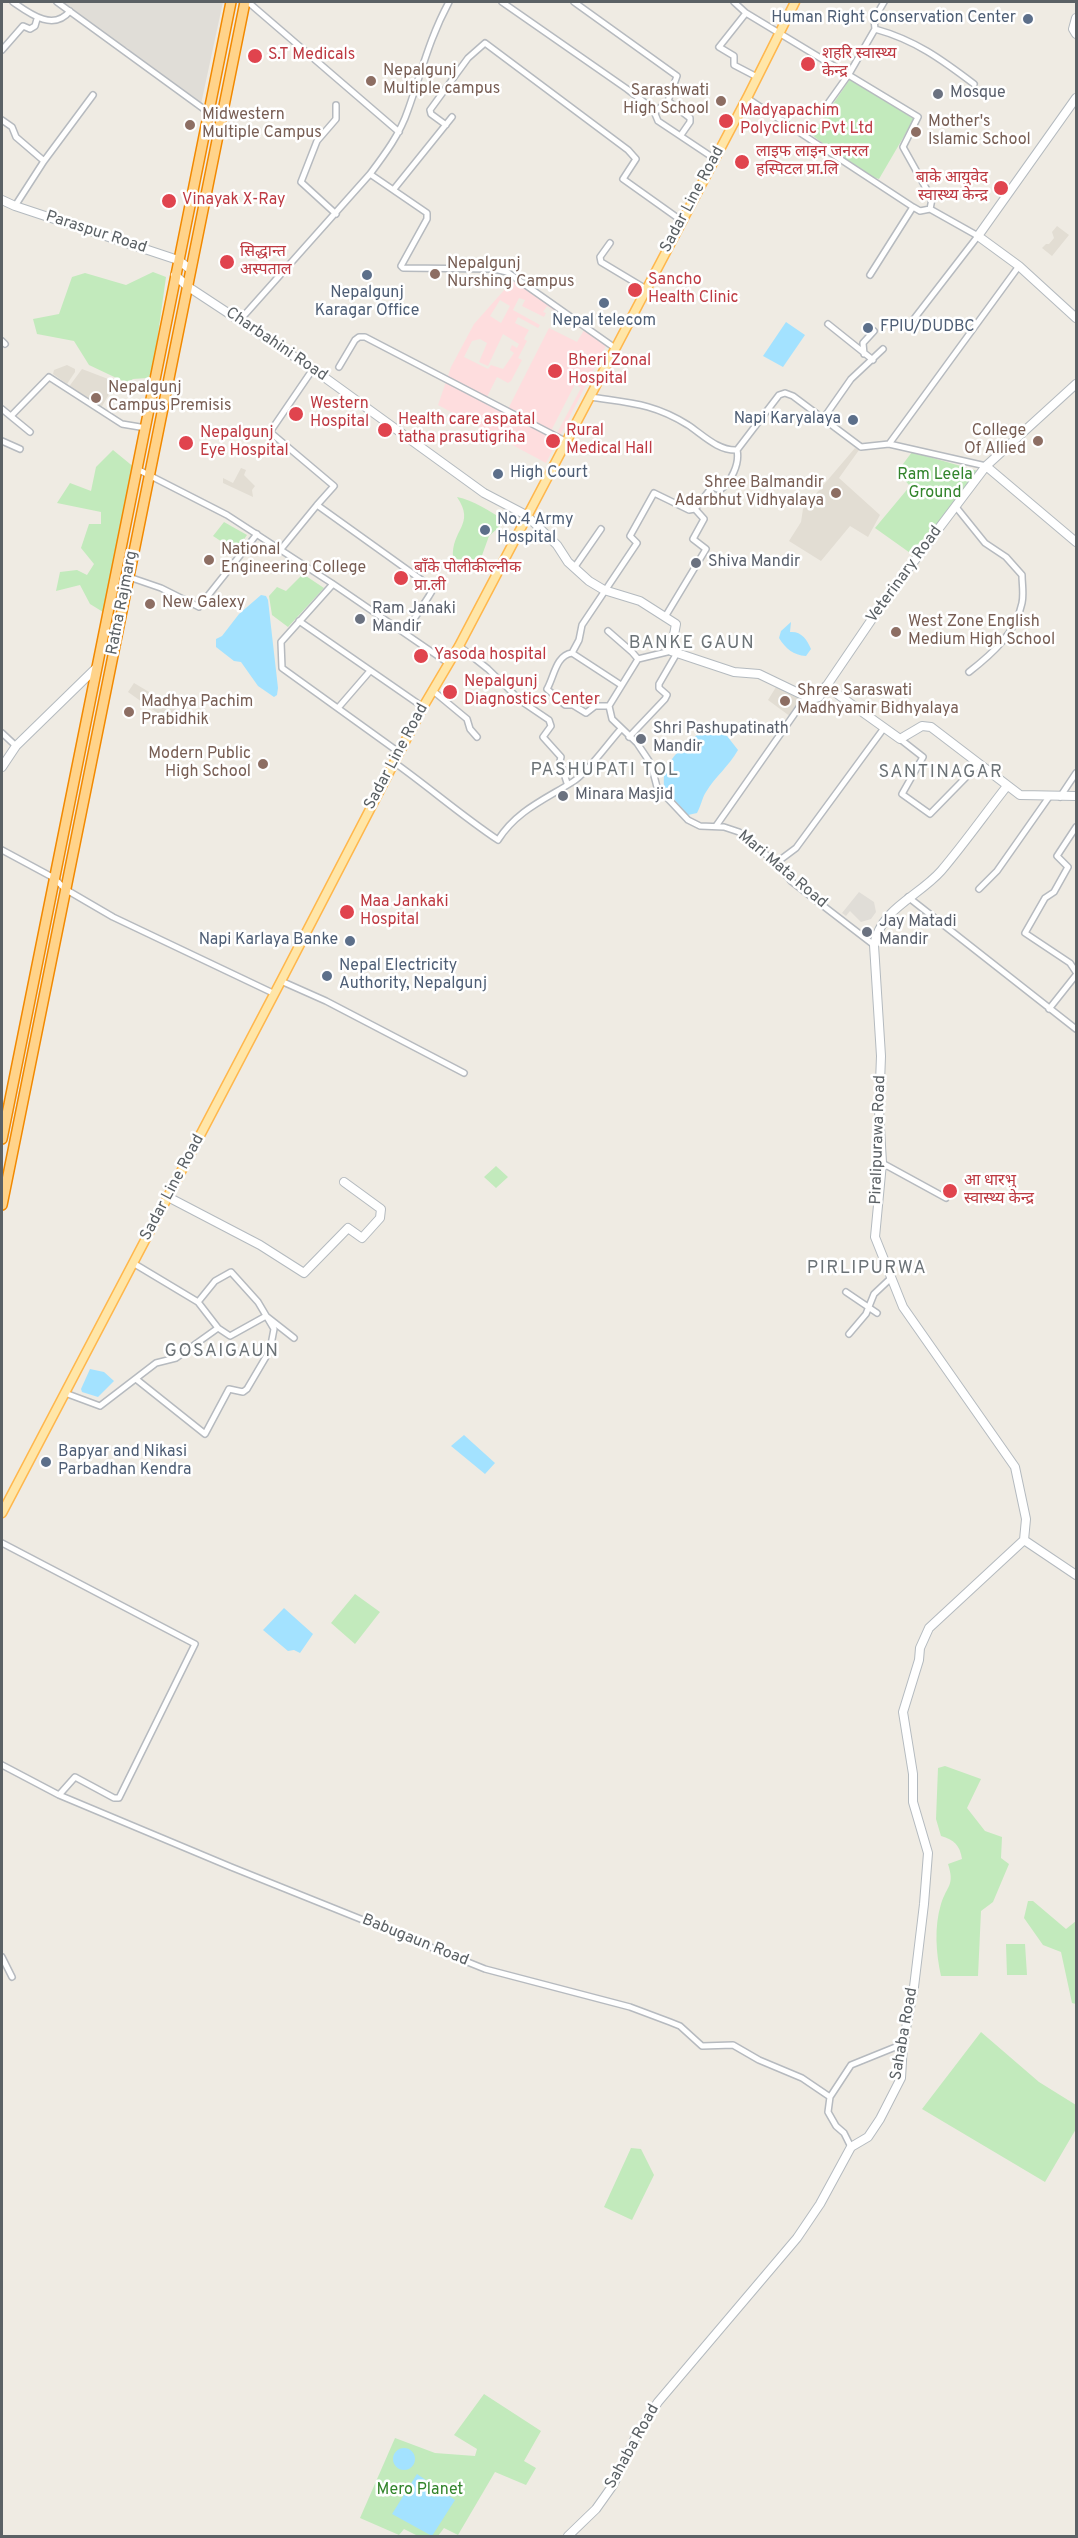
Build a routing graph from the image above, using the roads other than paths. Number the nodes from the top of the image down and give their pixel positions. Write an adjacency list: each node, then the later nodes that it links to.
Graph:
1 (13, 2): 14 (street)
2 (57, 2): 11 (street)
3 (231, 2): 28 (highway, Ratna Rajmarg)
4 (246, 2): 33 (street); 49 (highway, Ratna Rajmarg)
5 (449, 2): 33 (street)
6 (502, 2): 29 (street)
7 (574, 2): 25 (street)
8 (734, 2): 12 (street)
9 (795, 2): 16 (main road, Sadar Line Road)
10 (884, 2): 15 (street)
11 (70, 11): 14 (street); 28 (street)
12 (746, 13): 16 (street); 20 (street)
13 (1077, 18): 17 (street)
14 (38, 19): 18 (street)
15 (875, 29): 19 (street); 21 (street)
16 (779, 32): 19 (street); 20 (main road, Sadar Line Road)
17 (1077, 34)
18 (2, 50)
19 (849, 74): 27 (street); 42 (street)
20 (757, 77): 23 (main road, Sadar Line Road)
21 (974, 84)
22 (93, 95): 36 (street)
23 (747, 98): 35 (main road, Sadar Line Road); 41 (street)
24 (1077, 98): 45 (street)
25 (668, 101): 29 (street); 34 (street)
26 (336, 105): 43 (street)
27 (824, 109)
28 (209, 112): 47 (highway, Ratna Rajmarg)
29 (655, 112): 34 (street)
30 (452, 117): 32 (street)
31 (2, 120): 36 (street)
32 (446, 125): 38 (street); 44 (street)
33 (399, 132): 37 (street)
34 (681, 135): 35 (street)
35 (715, 159): 44 (main road, Sadar Line Road)
36 (44, 161): 40 (street)
37 (370, 174): 38 (street); 43 (street)
38 (394, 189): 59 (street)
39 (2, 201): 40 (street, Paraspur Road)
40 (15, 206): 47 (street, Paraspur Road)
41 (913, 207): 42 (street); 51 (street)
42 (930, 209): 45 (street)
43 (336, 214): 55 (street)
44 (682, 221): 53 (main road, Sadar Line Road)
45 (978, 236): 48 (street); 57 (street)
46 (610, 243): 53 (street)
47 (178, 260): 49 (street, Paraspur Road); 50 (highway, Ratna Rajmarg)
48 (1019, 266): 54 (street); 74 (street)
49 (190, 269): 52 (highway, Ratna Rajmarg)
50 (175, 275): 52 (street, Charbahini Road); 70 (highway, Ratna Rajmarg)
51 (870, 275)
52 (186, 286): 55 (street, Charbahini Road); 79 (highway, Ratna Rajmarg)
53 (646, 289): 59 (main road, Sadar Line Road)
54 (1077, 318)
55 (240, 320): 64 (street, Charbahini Road)
56 (828, 324): 61 (street)
57 (910, 324)
58 (874, 331): 61 (street)
59 (615, 348): 66 (main road, Sadar Line Road)
60 (883, 349): 62 (street)
61 (864, 354): 62 (street)
62 (873, 360): 69 (street)
63 (339, 367): 73 (street)
64 (313, 369): 80 (street); 83 (street, Charbahini Road)
65 (1077, 384): 77 (street, Veterinary Road)
66 (590, 397): 73 (main road, Sadar Line Road); 76 (street)
67 (2, 409): 68 (street)
68 (10, 416): 70 (street); 71 (street)
69 (823, 419): 74 (street); 76 (street)
70 (146, 428): 78 (highway, Ratna Rajmarg)
71 (30, 432)
72 (2, 441): 75 (street)
73 (565, 441): 83 (main road, Sadar Line Road)
74 (889, 444): 77 (street)
75 (20, 449)
76 (737, 450): 82 (street)
77 (986, 466): 81 (street, Veterinary Road); 86 (street)
78 (137, 469): 79 (street); 101 (highway, Ratna Rajmarg)
79 (148, 473): 85 (street); 89 (highway, Ratna Rajmarg)
80 (317, 505): 87 (street); 95 (street)
81 (956, 507): 103 (street); 105 (street, Veterinary Road)
82 (695, 509): 91 (street); 92 (street)
83 (526, 515): 88 (street, Charbahini Road); 96 (main road, Sadar Line Road)
84 (601, 529): 88 (street)
85 (257, 534): 87 (street); 89 (street)
86 (1077, 542)
87 (281, 549): 90 (street)
88 (574, 568): 91 (street, Charbahini Road)
89 (129, 577): 133 (highway, Ratna Rajmarg)
90 (333, 584): 93 (street); 95 (street)
91 (604, 590): 92 (street, Charbahini Road); 98 (street)
92 (665, 617): 97 (street)
93 (299, 621): 102 (street); 110 (street)
94 (608, 631): 99 (street)
95 (405, 633): 100 (street)
96 (459, 646): 100 (main road, Sadar Line Road); 123 (street)
97 (674, 652): 99 (street); 107 (street); 115 (street)
98 (572, 653): 104 (street); 108 (street)
99 (638, 659): 104 (street)
100 (448, 663): 106 (main road, Sadar Line Road)
101 (96, 668): 117 (street); 132 (highway, Ratna Rajmarg)
102 (370, 670): 109 (street); 110 (street)
103 (969, 672)
104 (621, 685): 108 (street)
105 (826, 686): 107 (street); 111 (street)
106 (432, 690): 109 (main road, Sadar Line Road); 114 (street)
107 (807, 696): 128 (street)
108 (609, 706): 112 (street, Mari Mata Road)
109 (423, 707): 118 (main road, Sadar Line Road)
110 (338, 708): 118 (street)
111 (884, 728): 116 (street); 131 (street)
112 (621, 729): 115 (street, Mari Mata Road); 123 (street)
113 (2, 733): 117 (street)
114 (477, 737)
115 (629, 737): 128 (street, Mari Mata Road)
116 (900, 739): 120 (street); 120 (street)
117 (16, 746): 121 (street)
118 (400, 753): 119 (main road, Sadar Line Road)
119 (395, 763): 123 (street); 138 (main road, Sadar Line Road)
120 (978, 765): 124 (street)
121 (2, 767)
122 (1077, 773): 125 (street)
123 (567, 783)
124 (1007, 786): 127 (street); 135 (street, Piralipurawa Road)
125 (1060, 796): 126 (street); 127 (street)
126 (1077, 796)
127 (1049, 797): 134 (street)
128 (716, 826): 131 (street, Mari Mata Road)
129 (1077, 827): 137 (street)
130 (2, 850): 132 (street)
131 (776, 863): 136 (street, Mari Mata Road)
132 (54, 878): 133 (street); 143 (highway, Ratna Rajmarg)
133 (65, 889): 139 (street); 148 (highway, Ratna Rajmarg)
134 (979, 889)
135 (908, 897): 136 (street, Piralipurawa Road); 140 (street)
136 (874, 945): 144 (street, Piralipurawa Road)
137 (1077, 974): 140 (street)
138 (281, 981): 139 (main road, Sadar Line Road); 142 (street)
139 (275, 994): 146 (main road, Sadar Line Road)
140 (1049, 1009): 141 (street)
141 (1077, 1029)
142 (464, 1073)
143 (2, 1139)
144 (882, 1162): 147 (street); 150 (street, Piralipurawa Road)
145 (344, 1182): 146 (street)
146 (168, 1197): 149 (main road, Sadar Line Road)
147 (946, 1198)
148 (2, 1205)
149 (133, 1263): 152 (street); 160 (main road, Sadar Line Road)
150 (891, 1278): 153 (street); 162 (street, Piralipurawa Road)
151 (846, 1292): 153 (street)
152 (198, 1302): 155 (street); 156 (street)
153 (869, 1306): 154 (street); 157 (street)
154 (878, 1313)
155 (266, 1317): 156 (street); 158 (street); 159 (street)
156 (218, 1328): 159 (street)
157 (849, 1334)
158 (294, 1338)
159 (136, 1379): 160 (street)
160 (65, 1393): 161 (main road, Sadar Line Road)
161 (2, 1513)
162 (1024, 1540): 164 (street); 169 (street, Sahaba Road)
163 (2, 1543): 166 (street)
164 (1077, 1575)
165 (2, 1765): 166 (street, Babugaun Road)
166 (59, 1795): 170 (street, Babugaun Road)
167 (2, 1957): 168 (street)
168 (12, 1977)
169 (903, 2044): 170 (street); 171 (street, Sahaba Road)
170 (830, 2097): 171 (street)
171 (851, 2147): 172 (street, Sahaba Road)
172 (568, 2536)

